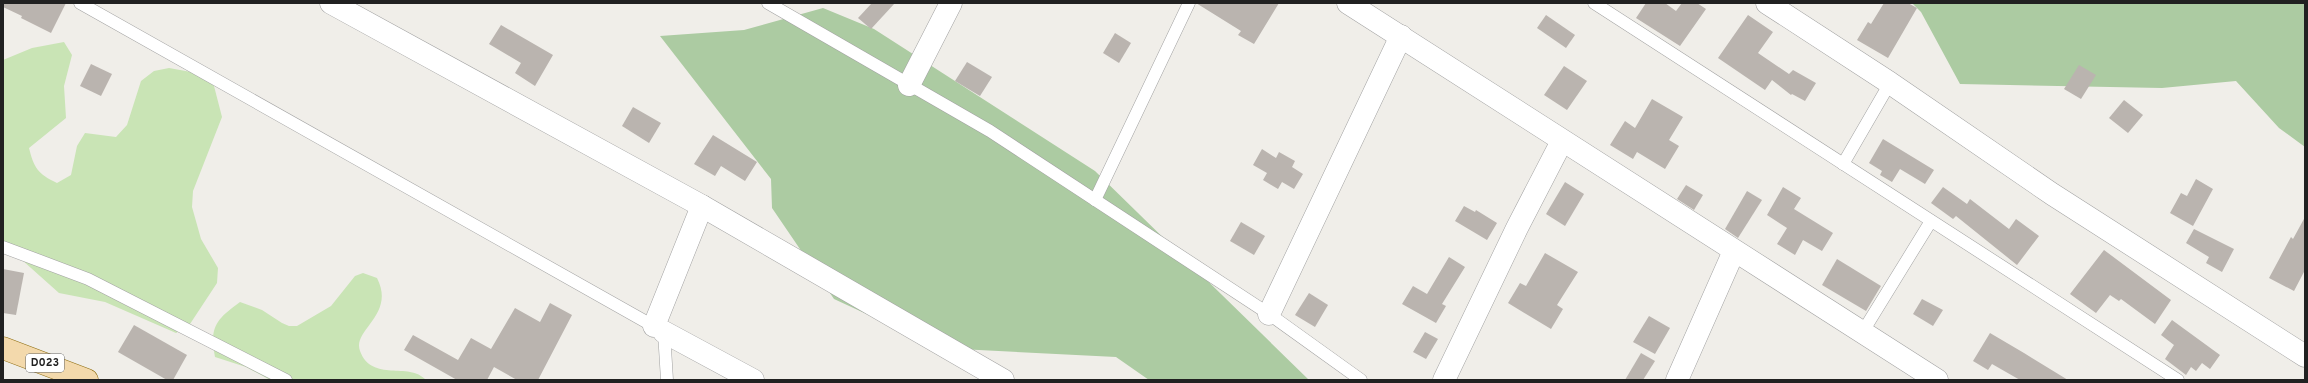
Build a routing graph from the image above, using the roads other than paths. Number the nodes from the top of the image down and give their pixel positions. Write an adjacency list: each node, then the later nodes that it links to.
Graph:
1 (80, 3): 21 (lane)
2 (331, 3): 16 (street)
3 (768, 3): 12 (lane)
4 (951, 3): 12 (street)
5 (1189, 3): 15 (lane)
6 (1348, 3): 9 (street)
7 (1594, 3): 14 (lane)
8 (1767, 3): 11 (street)
9 (1378, 12): 10 (street)
10 (1401, 36): 13 (street); 20 (street)
11 (1890, 83): 14 (lane); 24 (street)
12 (909, 85): 15 (lane)
13 (1562, 141): 19 (street); 31 (street)
14 (1843, 164): 17 (lane)
15 (1094, 200): 20 (lane)
16 (702, 206): 21 (street); 29 (street)
17 (1931, 221): 22 (lane); 34 (lane)
18 (3, 246): 26 (lane)
19 (1734, 250): 22 (street); 32 (street)
20 (1269, 314): 30 (lane)
21 (659, 329): 27 (lane); 28 (street)
22 (1862, 332): 33 (street)
23 (3, 348): 25 (main road, D023)
24 (2305, 356)
25 (86, 380)
26 (286, 380)
27 (667, 380)
28 (753, 380)
29 (1003, 380)
30 (1361, 380)
31 (1444, 380)
32 (1677, 380)
33 (1937, 380)
34 (2178, 380)

